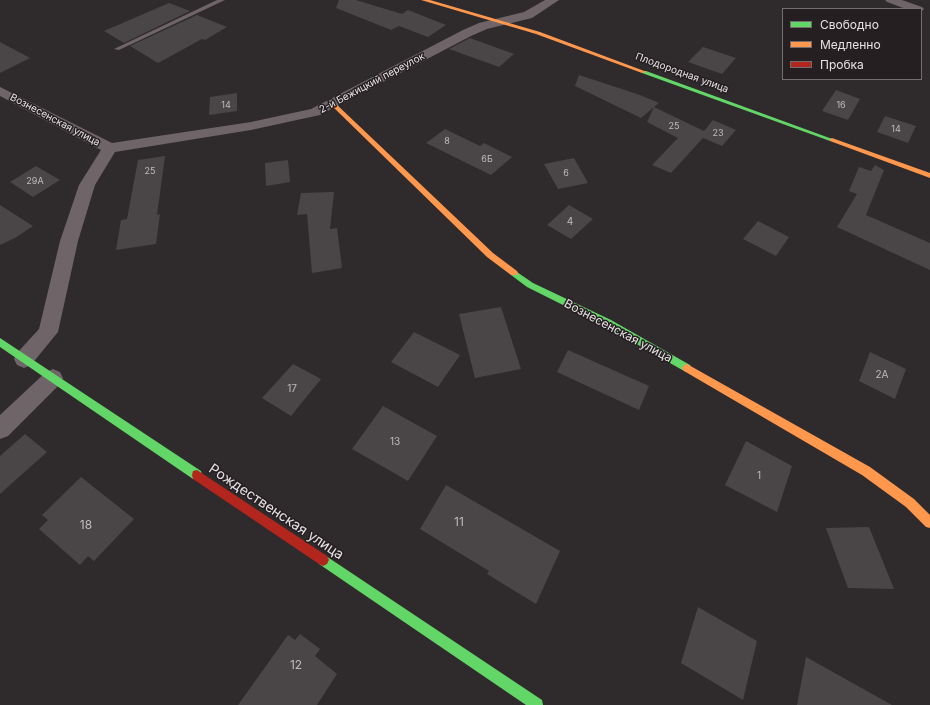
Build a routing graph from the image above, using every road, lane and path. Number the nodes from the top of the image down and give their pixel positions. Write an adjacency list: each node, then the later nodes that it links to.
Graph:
1 (222, 0): 7 (lane)
2 (424, 0): 6 (street, Плодородная улица)
3 (552, 0): 6 (street, 2-й Бежицкий переулок)
4 (891, 0): 5 (street)
5 (915, 8)
6 (505, 22): 9 (street, 2-й Бежицкий переулок); 11 (street, Плодородная улица)
7 (117, 49)
8 (0, 91): 10 (street, Вознесенская улица)
9 (333, 104): 10 (street, 2-й Бежицкий переулок); 16 (street, Вознесенская улица)
10 (110, 148): 13 (street)
11 (930, 176)
12 (0, 342): 13 (street, Рождественская улица)
13 (24, 359): 14 (street, Рождественская улица)
14 (53, 378): 15 (street); 17 (street, Рождественская улица)
15 (0, 429)
16 (930, 523)
17 (537, 705)

